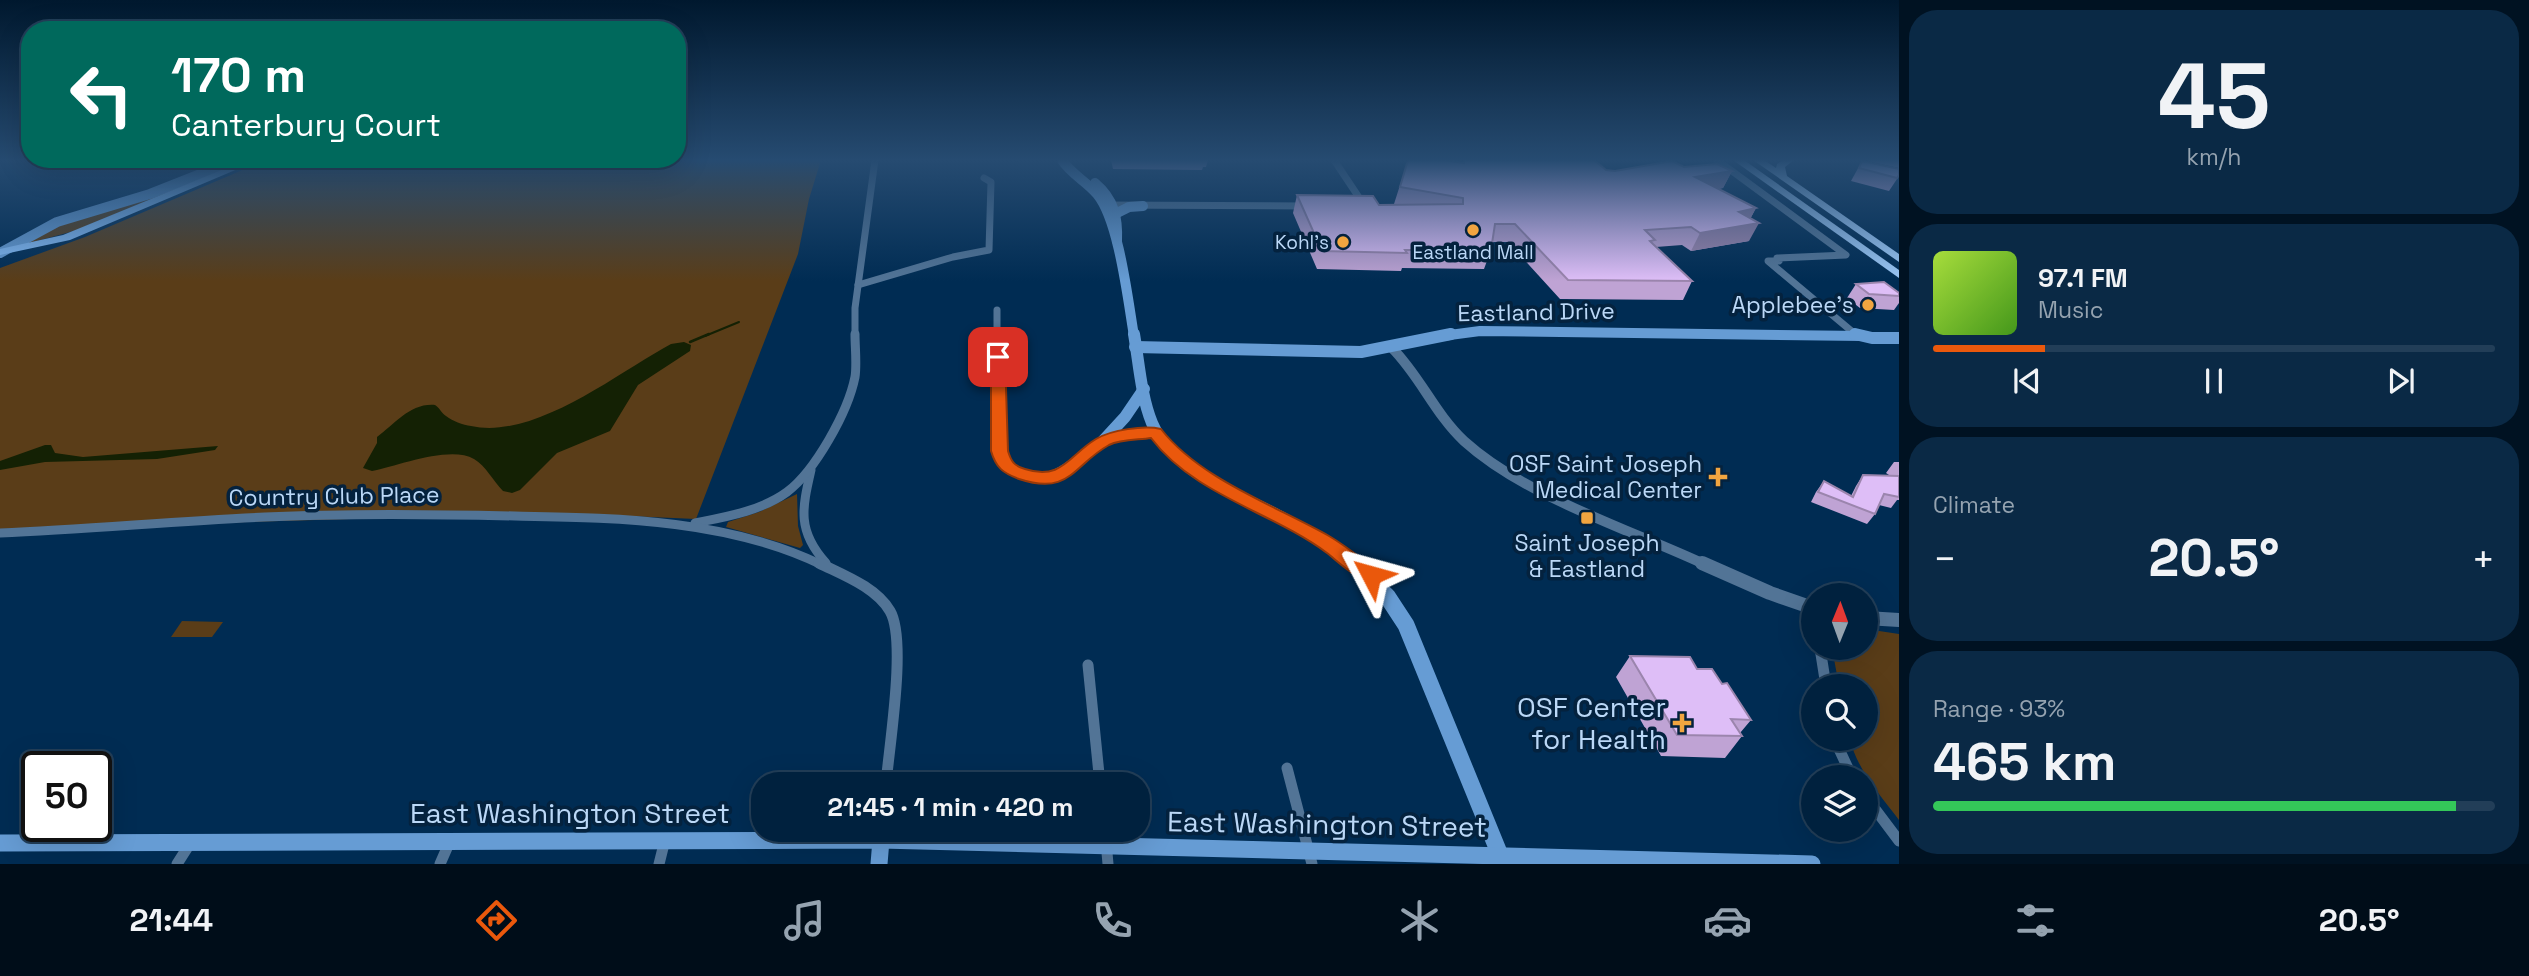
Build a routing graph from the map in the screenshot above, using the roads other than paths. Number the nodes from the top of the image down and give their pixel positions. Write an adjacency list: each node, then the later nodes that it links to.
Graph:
1 (129, 200): 16 (main road)
2 (158, 200): 16 (main road)
3 (870, 200): 19 (street, Country Club Place)
4 (990, 200): 19 (street)
5 (1105, 200): 10 (main road)
6 (1361, 200): 14 (street)
7 (1772, 200): 22 (street)
8 (1795, 200): 18 (highway)
9 (1815, 200): 17 (highway)
10 (1110, 205): 11 (street); 12 (main road); 15 (main road); 15 (main road)
11 (1186, 205): 12 (street); 13 (street)
12 (1143, 206)
13 (1312, 206)
14 (1352, 207)
15 (1117, 244): 24 (main road)
16 (1, 255)
17 (1899, 259)
18 (1899, 275)
19 (858, 285): 29 (street, Country Club Place)
20 (997, 310): 28 (street)
21 (1899, 330): 22 (main road, Eastland Drive)
22 (1855, 334): 23 (main road, Eastland Drive); 25 (main road, Eastland Drive)
23 (1899, 338)
24 (1135, 347): 25 (main road, Eastland Drive); 26 (main road)
25 (1392, 348): 33 (street)
26 (1144, 389): 27 (main road); 28 (main road)
27 (1155, 433): 28 (street); 51 (main road)
28 (1102, 442)
29 (812, 466): 30 (street, Country Club Place); 32 (street, Country Club Place)
30 (669, 523): 31 (street, Country Club Place); 32 (street, Country Club Place)
31 (0, 533)
32 (832, 569): 38 (street, Country Club Place)
33 (1801, 604)
34 (1878, 619): 35 (street)
35 (1899, 621)
36 (1088, 665): 39 (street)
37 (1287, 768): 50 (street)
38 (887, 772)
39 (1099, 772)
40 (1878, 813): 44 (street)
41 (751, 838): 42 (main road, East Washington Street)
42 (665, 840): 43 (main road, East Washington Street); 54 (street)
43 (450, 841): 45 (main road, East Washington Street); 53 (street)
44 (1899, 841)
45 (191, 842): 48 (main road, East Washington Street); 52 (street)
46 (881, 842): 55 (main road)
47 (1013, 842): 49 (main road, East Washington Street)
48 (0, 843)
49 (1107, 847): 50 (main road, East Washington Street)
50 (1310, 857): 51 (main road, East Washington Street)
51 (1502, 860): 56 (main road, East Washington Street)
52 (177, 864)
53 (440, 864)
54 (659, 864)
55 (879, 864)
56 (1812, 864)

